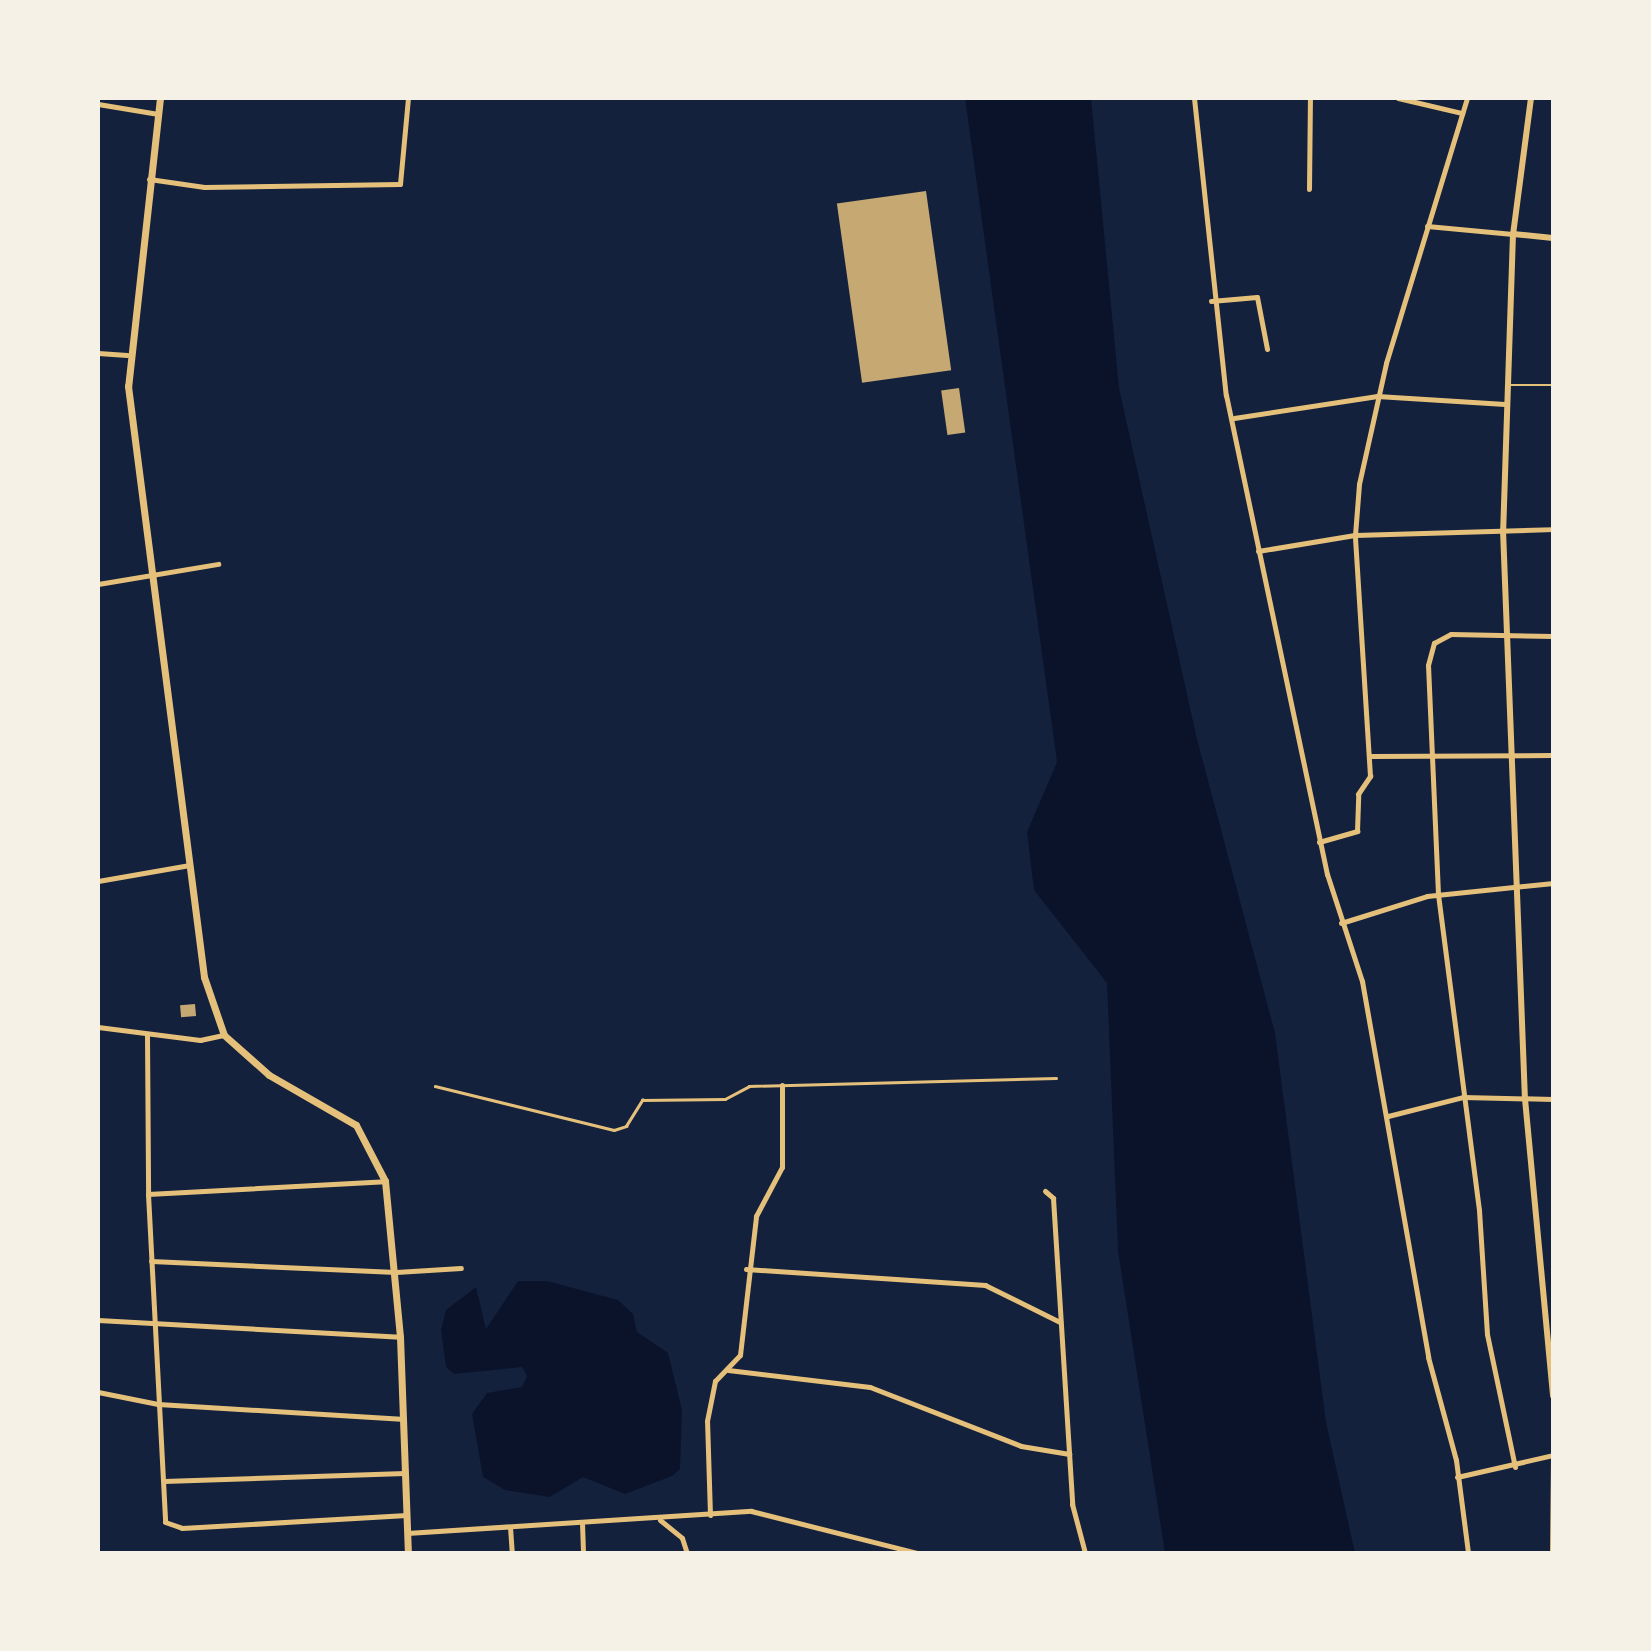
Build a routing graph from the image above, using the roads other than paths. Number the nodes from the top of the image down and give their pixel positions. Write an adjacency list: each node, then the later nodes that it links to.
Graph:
1 (160, 98): 10 (main road)
2 (408, 98): 11 (street)
3 (1194, 98): 16 (street)
4 (1310, 98): 12 (street)
5 (1398, 98): 9 (street)
6 (1467, 98): 9 (street)
7 (1531, 98): 14 (street)
8 (98, 104): 10 (street)
9 (1462, 113): 13 (street)
10 (158, 114): 11 (main road)
11 (149, 178): 19 (main road)
12 (1309, 189)
13 (1427, 226): 14 (street); 22 (street)
14 (1513, 234): 15 (street); 20 (street)
15 (1553, 238)
16 (1211, 301): 17 (street); 24 (street)
17 (1267, 349)
18 (98, 353): 19 (street)
19 (127, 355): 30 (main road)
20 (1505, 385): 21 (lane); 23 (street)
21 (1553, 385)
22 (1377, 396): 23 (street); 24 (street); 27 (street)
23 (1505, 404): 26 (street)
24 (1234, 418): 28 (street)
25 (1553, 529): 26 (street)
26 (1503, 530): 27 (street); 32 (street)
27 (1355, 535): 28 (street); 36 (street)
28 (1258, 551): 38 (street)
29 (218, 564): 30 (street)
30 (152, 570): 31 (street); 39 (main road)
31 (98, 584)
32 (1505, 634): 33 (street); 34 (street); 37 (street)
33 (1553, 636)
34 (1430, 754): 36 (street); 37 (street); 43 (street)
35 (1553, 755): 37 (street)
36 (1371, 756): 38 (street)
37 (1507, 756): 42 (street)
38 (1320, 842): 44 (street)
39 (190, 865): 40 (street); 47 (main road)
40 (98, 881)
41 (1553, 883): 42 (street)
42 (1515, 887): 43 (street); 53 (street)
43 (1438, 894): 44 (street); 51 (street)
44 (1342, 923): 54 (street)
45 (98, 1027): 46 (street)
46 (147, 1035): 47 (street); 57 (street)
47 (224, 1035): 55 (main road)
48 (1056, 1078): 49 (lane)
49 (782, 1085): 50 (lane); 60 (street)
50 (435, 1086)
51 (1463, 1097): 53 (street); 54 (street); 73 (street)
52 (1553, 1099): 53 (street)
53 (1525, 1100): 68 (street)
54 (1388, 1116): 75 (street)
55 (385, 1181): 57 (street); 61 (main road)
56 (1045, 1191): 63 (street)
57 (148, 1194): 58 (street)
58 (151, 1261): 61 (street); 64 (street)
59 (461, 1268): 61 (street)
60 (746, 1269): 63 (street); 66 (street)
61 (396, 1272): 65 (main road)
62 (98, 1320): 64 (street)
63 (1060, 1322): 71 (street)
64 (154, 1324): 65 (street); 69 (street)
65 (400, 1337): 70 (main road)
66 (728, 1370): 71 (street); 79 (street)
67 (98, 1392): 69 (street)
68 (1553, 1396)
69 (158, 1404): 70 (street); 77 (street)
70 (401, 1419): 74 (main road)
71 (1069, 1454): 89 (street)
72 (1553, 1457): 73 (street); 76 (street)
73 (1515, 1467): 75 (street)
74 (405, 1473): 77 (street); 78 (main road)
75 (1457, 1477): 90 (street)
76 (1552, 1477): 91 (street)
77 (164, 1481): 78 (street)
78 (407, 1515): 83 (main road)
79 (710, 1515): 80 (street); 88 (street)
80 (660, 1520): 81 (street); 87 (street)
81 (582, 1523): 82 (street); 86 (street)
82 (510, 1527): 83 (street); 85 (street)
83 (407, 1533): 84 (main road)
84 (408, 1553)
85 (512, 1553)
86 (583, 1553)
87 (687, 1553)
88 (917, 1553)
89 (1085, 1553)
90 (1468, 1553)
91 (1552, 1553)

